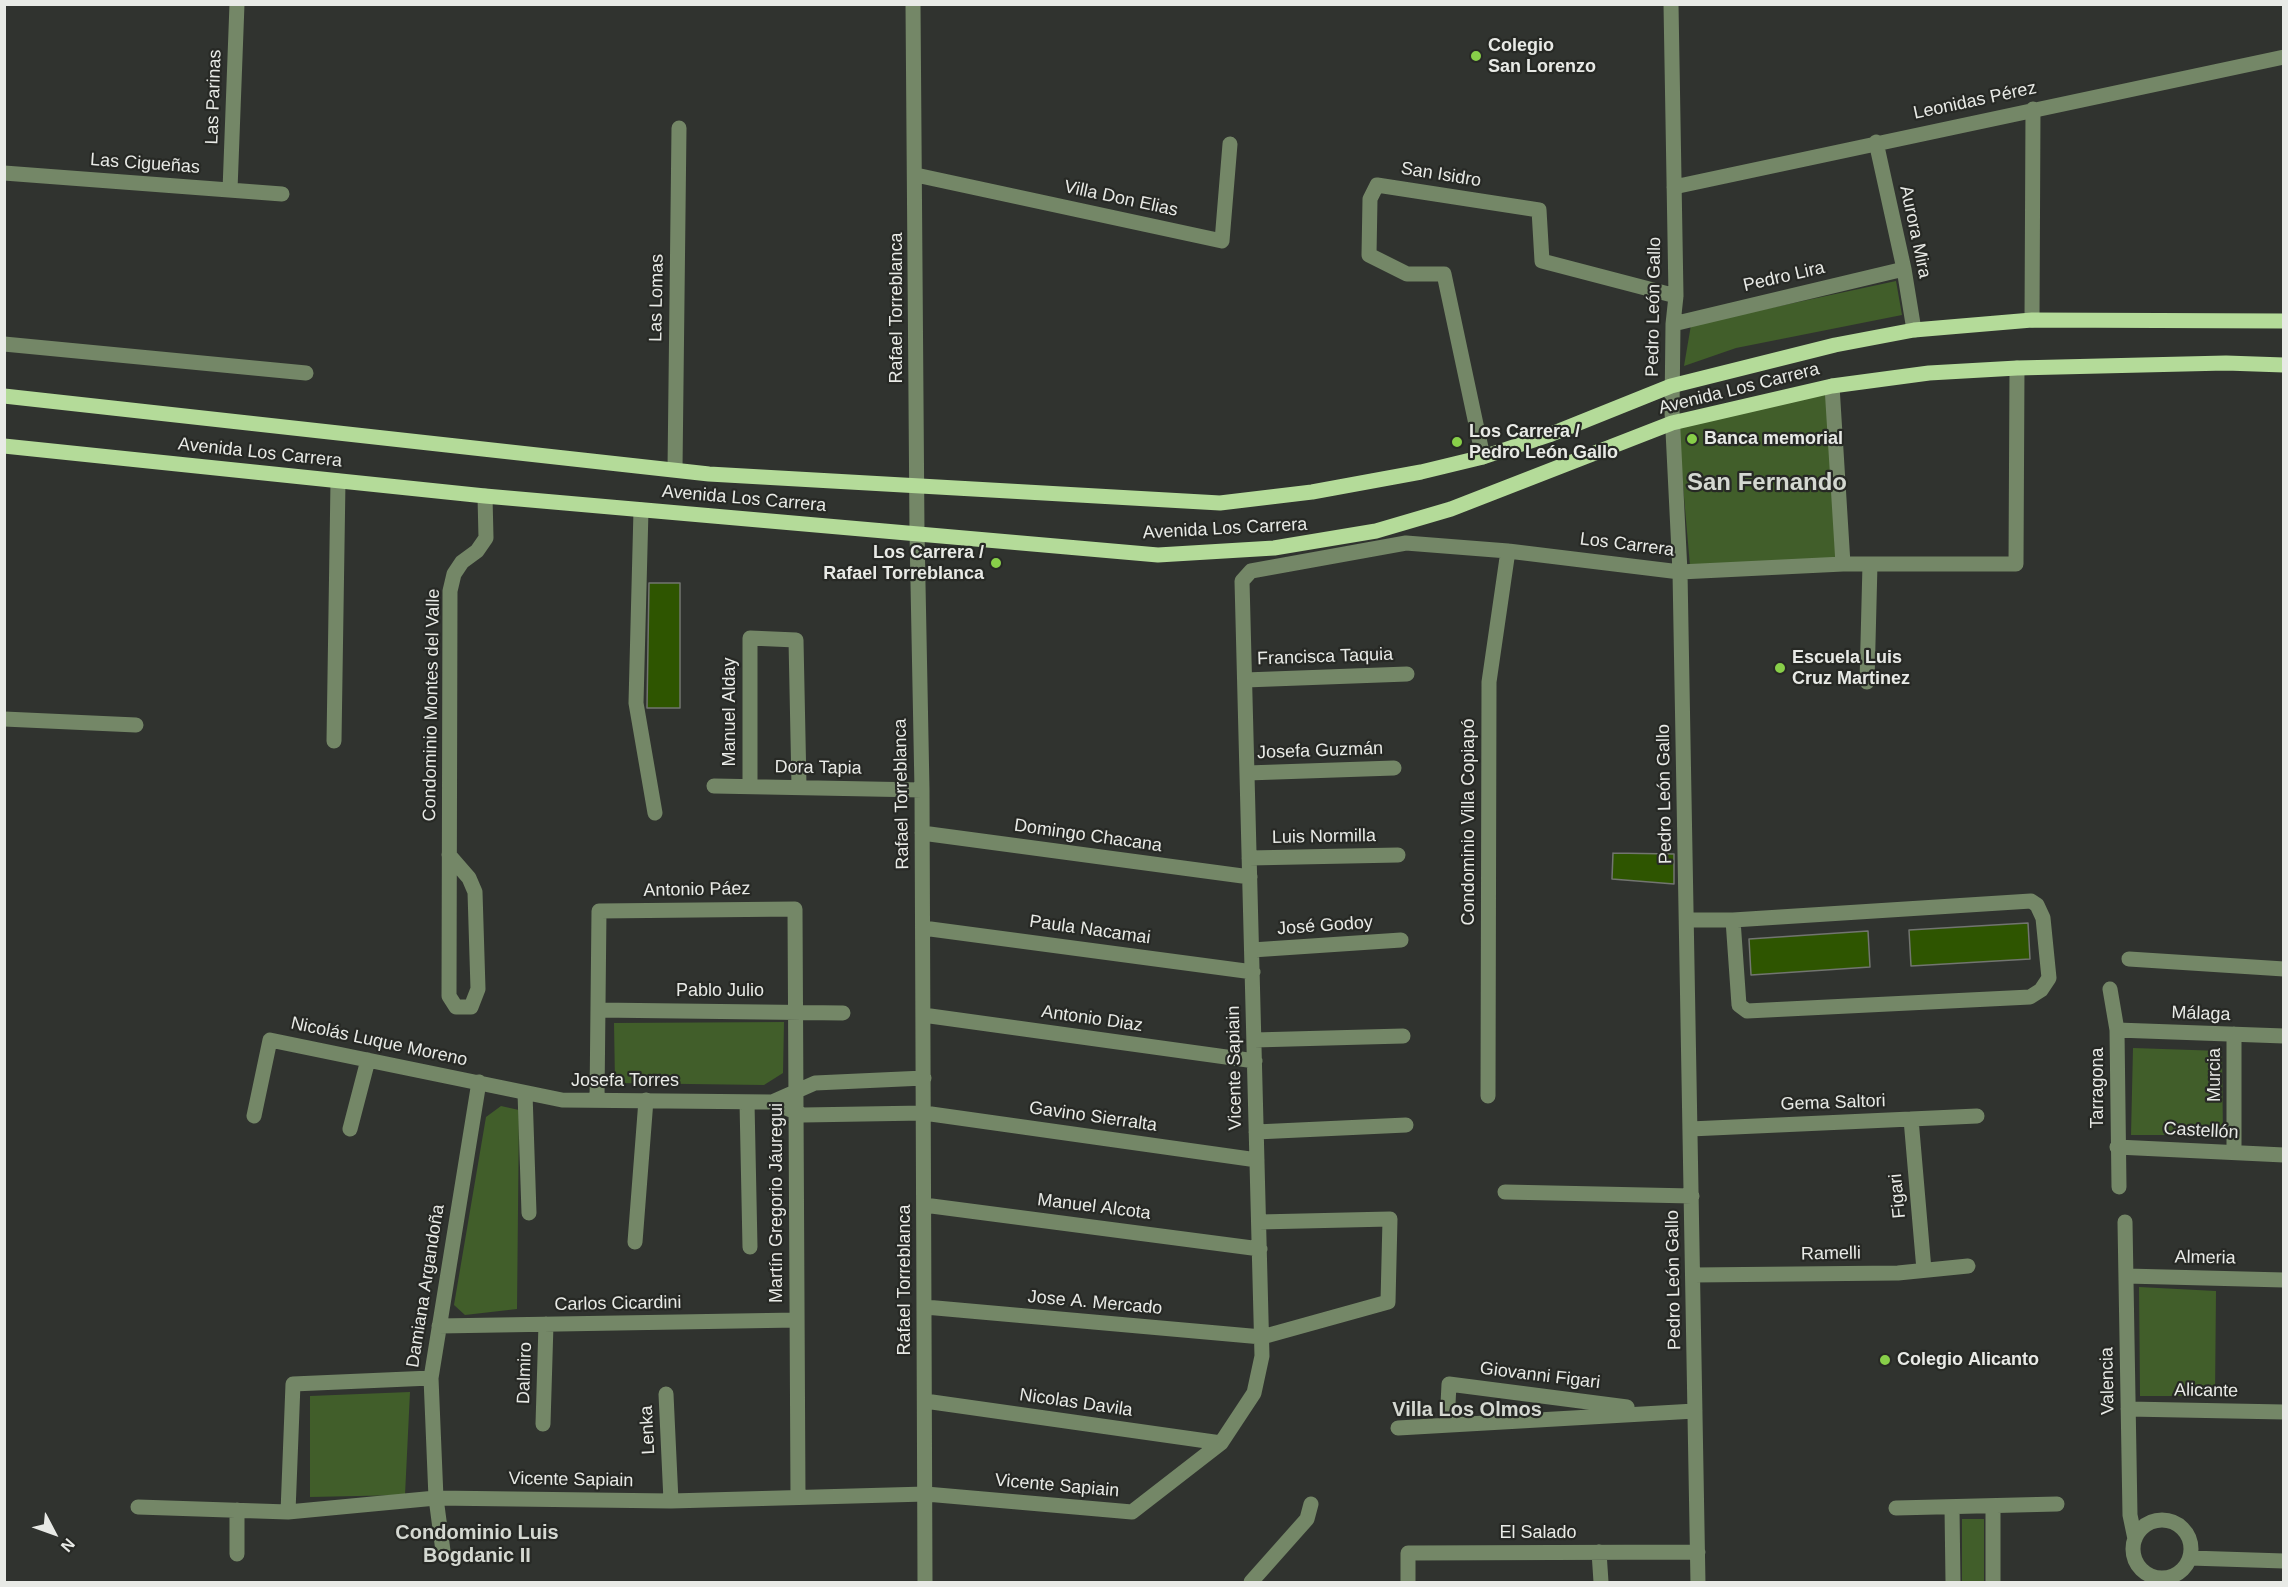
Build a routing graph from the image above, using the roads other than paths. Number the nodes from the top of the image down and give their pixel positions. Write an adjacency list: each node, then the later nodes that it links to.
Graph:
1 (237, 4): 12 (street, Las Parinas)
2 (913, 4): 10 (street, Rafael Torreblanca)
3 (1671, 4): 11 (street, Pedro León Gallo)
4 (2283, 57): 5 (street, Leonidas Pérez)
5 (2033, 109): 7 (street, Leonidas Pérez); 16 (street)
6 (679, 128): 30 (street, Las Lomas)
7 (1876, 142): 11 (street, Leonidas Pérez); 14 (street, Aurora Mira)
8 (1230, 144): 10 (street, Villa Don Elias)
9 (4, 172): 12 (street, Las Cigueñas)
10 (916, 175): 32 (street, Rafael Torreblanca)
11 (1674, 187): 15 (street, Pedro León Gallo)
12 (230, 190): 13 (street, Las Cigueñas)
13 (282, 194)
14 (1905, 269): 18 (street, Pedro Lira); 19 (street, Aurora Mira)
15 (1676, 296): 18 (street, Pedro León Gallo); 29 (street, San Isidro)
16 (2032, 320): 17 (main road, Avenida Los Carrera); 19 (main road, Avenida Los Carrera)
17 (2283, 321)
18 (1673, 324): 24 (street, Pedro León Gallo)
19 (1914, 330): 24 (main road, Avenida Los Carrera)
20 (4, 344): 23 (street)
21 (2283, 365): 22 (main road, Avenida Los Carrera)
22 (2017, 368): 25 (main road, Avenida Los Carrera); 38 (street, Los Carrera)
23 (306, 373)
24 (1671, 386): 27 (street, Pedro León Gallo); 29 (main road, Avenida Los Carrera)
25 (1832, 386): 27 (main road, Avenida Los Carrera); 37 (street)
26 (4, 396): 30 (main road, Avenida Los Carrera)
27 (1672, 423): 35 (main road, Avenida Los Carrera); 39 (street, Pedro León Gallo)
28 (4, 446): 31 (main road, Avenida Los Carrera)
29 (1483, 457): 32 (main road, Avenida Los Carrera)
30 (675, 469): 32 (main road, Avenida Los Carrera)
31 (338, 481): 33 (main road, Avenida Los Carrera); 46 (street)
32 (917, 486): 35 (street, Rafael Torreblanca)
33 (485, 496): 34 (main road, Avenida Los Carrera); 55 (street, Condominio Montes del Valle)
34 (641, 510): 35 (main road, Avenida Los Carrera); 53 (street)
35 (917, 532): 52 (street, Rafael Torreblanca)
36 (1508, 551): 39 (street, Los Carrera); 40 (street, Los Carrera); 84 (street, Condominio Villa Copiapó)
37 (1843, 564): 38 (street, Los Carrera); 39 (street, Los Carrera)
38 (1870, 564): 43 (street)
39 (1680, 572): 60 (street, Pedro León Gallo)
40 (1242, 581): 42 (street, Vicente Sapiain)
41 (1407, 674): 42 (street, Francisca Taquia)
42 (1245, 680): 48 (street, Vicente Sapiain)
43 (1867, 682)
44 (4, 719): 45 (street)
45 (136, 725)
46 (334, 741)
47 (1394, 768): 48 (street, Josefa Guzmán)
48 (1247, 773): 57 (street, Vicente Sapiain)
49 (714, 786): 50 (street, Dora Tapia)
50 (750, 786): 51 (street, Dora Tapia); 51 (street, Manuel Alday)
51 (799, 786): 52 (street, Dora Tapia)
52 (922, 790): 54 (street, Rafael Torreblanca)
53 (655, 813)
54 (922, 833): 58 (street, Domingo Chacana); 62 (street, Rafael Torreblanca)
55 (449, 855): 55 (street, Condominio Montes del Valle)
56 (1398, 855): 57 (street, Luis Normilla)
57 (1250, 858): 58 (street, Vicente Sapiain)
58 (1250, 876): 64 (street, Vicente Sapiain)
59 (795, 909): 69 (street, Antonio Páez); 70 (street, Martín Gregorio Jáuregui)
60 (1687, 920): 61 (street); 96 (street, Pedro León Gallo)
61 (1733, 920): 61 (street)
62 (923, 928): 67 (street, Paula Nacamai); 72 (street, Rafael Torreblanca)
63 (1401, 940): 64 (street, José Godoy)
64 (1252, 950): 67 (street, Vicente Sapiain)
65 (2129, 959): 66 (street)
66 (2283, 969)
67 (1252, 972): 77 (street, Vicente Sapiain)
68 (2110, 989): 73 (street, Tarragona)
69 (598, 1010): 70 (street, Pablo Julio); 85 (street)
70 (795, 1011): 71 (street, Pablo Julio); 82 (street, Martín Gregorio Jáuregui)
71 (843, 1013)
72 (923, 1015): 79 (street, Antonio Diaz); 80 (street, Rafael Torreblanca)
73 (2117, 1030): 74 (street, Málaga); 98 (street, Tarragona)
74 (2234, 1034): 76 (street, Málaga); 99 (street, Murcia)
75 (1403, 1036): 77 (street)
76 (2283, 1036)
77 (1254, 1040): 79 (street, Vicente Sapiain)
78 (368, 1060): 81 (street, Nicolás Luque Moreno); 91 (street, Nicolás Luque Moreno); 95 (street)
79 (1255, 1060): 97 (street, Vicente Sapiain)
80 (924, 1078): 82 (street, Josefa Torres); 90 (street, Rafael Torreblanca)
81 (479, 1082): 83 (street, Josefa Torres); 120 (street, Damiana Argandoña)
82 (795, 1092): 88 (street, Josefa Torres); 89 (street, Martín Gregorio Jáuregui)
83 (525, 1093): 85 (street, Josefa Torres); 106 (street)
84 (1488, 1096)
85 (597, 1100): 86 (street, Josefa Torres)
86 (646, 1100): 87 (street, Josefa Torres); 109 (street)
87 (747, 1102): 88 (street, Josefa Torres); 110 (street)
88 (772, 1102): 89 (street, Josefa Torres)
89 (795, 1110): 90 (street, Josefa Torres); 118 (street, Martín Gregorio Jáuregui)
90 (924, 1113): 101 (street, Gavino Sierralta); 105 (street, Rafael Torreblanca)
91 (254, 1116)
92 (1977, 1116): 93 (street, Gema Saltori)
93 (1911, 1119): 96 (street, Gema Saltori); 113 (street, Figari)
94 (1406, 1125): 97 (street)
95 (350, 1129)
96 (1690, 1129): 104 (street, Pedro León Gallo)
97 (1257, 1132): 101 (street, Vicente Sapiain)
98 (2117, 1147): 99 (street, Castellón); 102 (street, Tarragona)
99 (2234, 1152): 100 (street, Castellón)
100 (2283, 1155)
101 (1257, 1160): 107 (street, Vicente Sapiain)
102 (2119, 1187)
103 (1505, 1192): 104 (street)
104 (1692, 1196): 114 (street, Pedro León Gallo)
105 (924, 1205): 111 (street, Manuel Alcota); 117 (street, Rafael Torreblanca)
106 (529, 1213)
107 (1259, 1222): 111 (street, Vicente Sapiain); 121 (street)
108 (2125, 1222): 115 (street, Valencia)
109 (634, 1242)
110 (750, 1247)
111 (1260, 1249): 121 (street, Vicente Sapiain)
112 (1968, 1266): 113 (street, Ramelli)
113 (1924, 1270): 114 (street, Ramelli)
114 (1693, 1275): 126 (street, Pedro León Gallo)
115 (2126, 1275): 116 (street, Almeria); 125 (street, Valencia)
116 (2283, 1280)
117 (925, 1307): 121 (street, Jose A. Mercado); 124 (street, Rafael Torreblanca)
118 (797, 1320): 119 (street, Carlos Cicardini); 134 (street, Martín Gregorio Jáuregui)
119 (546, 1324): 120 (street, Carlos Cicardini); 129 (street, Dalmiro)
120 (439, 1326): 122 (street, Damiana Argandoña)
121 (1262, 1337): 132 (street, Vicente Sapiain)
122 (431, 1378): 135 (street, Damiana Argandoña); 144 (street)
123 (666, 1394): 136 (street, Lenka)
124 (925, 1401): 132 (street, Nicolas Davila); 133 (street, Rafael Torreblanca)
125 (2128, 1410): 128 (street, Alicante); 145 (street, Valencia)
126 (1695, 1411): 127 (street, Giovanni Figari); 148 (street, Pedro León Gallo)
127 (1665, 1412): 130 (street, Giovanni Figari); 130 (street, Giovanni Figari)
128 (2283, 1412)
129 (543, 1424)
130 (1447, 1424): 131 (street, Giovanni Figari)
131 (1398, 1428)
132 (1221, 1443): 133 (street, Vicente Sapiain)
133 (926, 1494): 134 (street, Vicente Sapiain); 153 (street, Rafael Torreblanca)
134 (798, 1497): 136 (street, Vicente Sapiain)
135 (436, 1498): 136 (street, Vicente Sapiain); 144 (street, Vicente Sapiain); 146 (street)
136 (671, 1501)
137 (2057, 1503): 140 (street)
138 (1311, 1504): 154 (street)
139 (138, 1507): 143 (street, Vicente Sapiain)
140 (1994, 1507): 142 (street); 159 (street)
141 (1896, 1508): 142 (street)
142 (1952, 1508): 158 (street)
143 (237, 1510): 144 (street, Vicente Sapiain); 149 (street)
144 (288, 1512)
145 (2135, 1539): 150 (street); 152 (street, Valencia)
146 (443, 1551)
147 (1599, 1552): 148 (street, El Salado); 155 (street, El Salado); 156 (street)
148 (1698, 1552): 157 (street, Pedro León Gallo)
149 (237, 1554)
150 (2190, 1558): 151 (street); 152 (street, Valencia)
151 (2283, 1561)
152 (2145, 1579)
153 (925, 1582)
154 (1251, 1582)
155 (1408, 1582)
156 (1601, 1582)
157 (1698, 1582)
158 (1953, 1582)
159 (1993, 1582)

